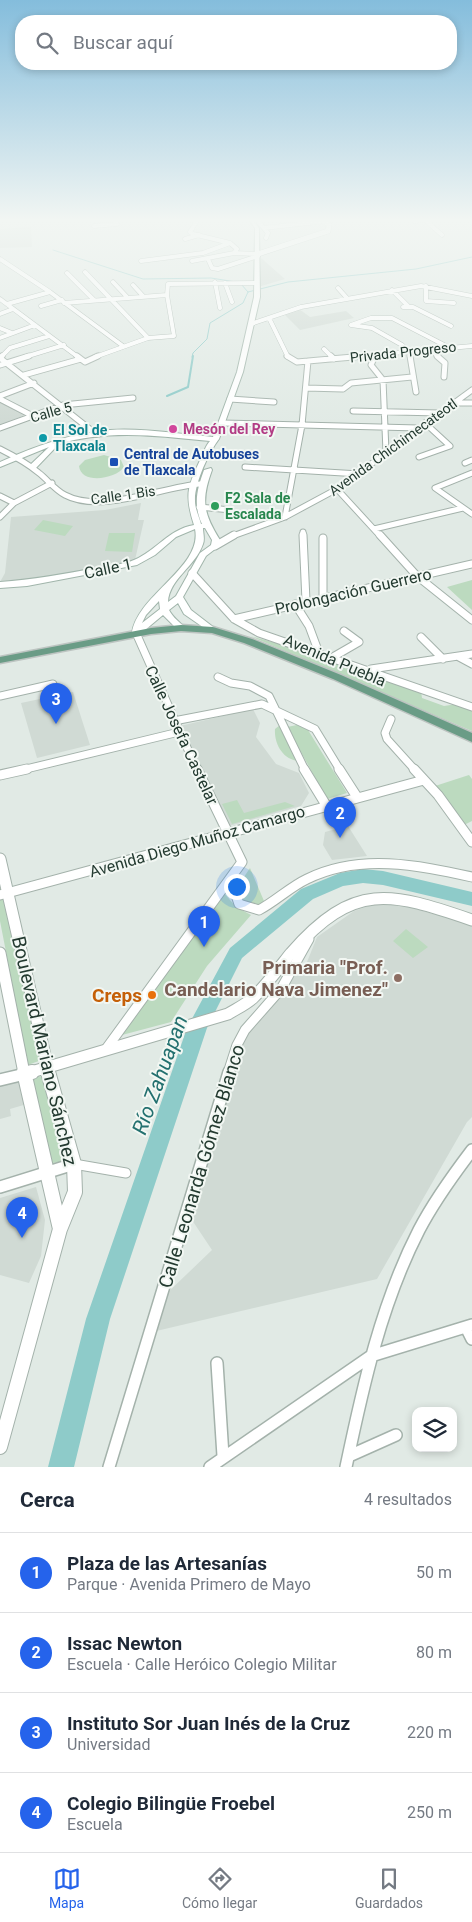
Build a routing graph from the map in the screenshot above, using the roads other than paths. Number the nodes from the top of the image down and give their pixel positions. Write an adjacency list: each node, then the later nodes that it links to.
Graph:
1 (43, 287): 16 (street)
2 (81, 287): 24 (street)
3 (101, 287): 22 (street)
4 (118, 287): 20 (street)
5 (135, 287): 18 (street)
6 (168, 287): 17 (street)
7 (214, 287): 25 (street)
8 (215, 287): 31 (street)
9 (227, 287): 27 (street)
10 (256, 287): 35 (main road)
11 (414, 287): 15 (street)
12 (426, 287): 28 (street)
13 (433, 287): 19 (street)
14 (338, 288): 21 (street)
15 (392, 290): 21 (street); 37 (street)
16 (50, 292): 26 (street); 29 (street)
17 (167, 295): 18 (street); 42 (street)
18 (143, 296): 20 (street)
19 (472, 296)
20 (127, 297): 22 (street)
21 (346, 297): 34 (street)
22 (112, 298): 24 (street); 42 (street)
23 (0, 299): 29 (street)
24 (94, 300): 26 (street)
25 (214, 300)
26 (63, 302): 30 (street); 44 (street)
27 (232, 302)
28 (454, 303)
29 (7, 304): 32 (street)
30 (41, 306)
31 (220, 308)
32 (13, 309): 33 (street); 36 (street)
33 (0, 314)
34 (269, 318): 35 (street); 54 (street)
35 (252, 324): 67 (main road)
36 (35, 325): 39 (street); 40 (street)
37 (451, 326)
38 (0, 328): 39 (street)
39 (12, 334): 41 (street)
40 (49, 336): 43 (street); 51 (street)
41 (0, 338)
42 (148, 338): 44 (street)
43 (64, 346): 52 (street); 55 (street)
44 (123, 346): 52 (street)
45 (472, 346): 46 (street, Privada Progreso)
46 (448, 347): 48 (street, Privada Progreso); 49 (street)
47 (324, 349): 53 (street, Privada Progreso)
48 (431, 350): 49 (street, Privada Progreso); 59 (street)
49 (407, 352): 50 (street, Privada Progreso); 58 (street)
50 (375, 355): 53 (street, Privada Progreso); 60 (street)
51 (0, 358): 55 (street)
52 (81, 359): 57 (street)
53 (334, 359): 54 (street, Privada Progreso)
54 (308, 361): 62 (street)
55 (6, 363): 56 (street); 57 (street)
56 (0, 366)
57 (24, 375): 61 (street)
58 (412, 377): 60 (street); 64 (street)
59 (444, 377)
60 (383, 380): 62 (street); 73 (street)
61 (34, 383): 65 (street); 71 (street)
62 (306, 388): 78 (street)
63 (472, 390): 69 (street, Avenida Chichimecateotl)
64 (416, 392)
65 (0, 398): 75 (street)
66 (133, 398): 71 (street, Calle 5)
67 (230, 398): 68 (street); 76 (main road)
68 (274, 402)
69 (453, 403): 70 (street); 74 (street, Avenida Chichimecateotl)
70 (472, 403)
71 (63, 405): 75 (street, Calle 5); 82 (street)
72 (353, 411): 73 (street)
73 (385, 412): 74 (street); 79 (street)
74 (440, 412): 77 (street, Avenida Chichimecateotl)
75 (33, 416): 80 (street, Calle 5)
76 (222, 423): 78 (street); 83 (main road)
77 (425, 423): 81 (street, Avenida Chichimecateotl); 87 (street)
78 (302, 425): 79 (street); 94 (street)
79 (385, 427): 81 (street); 86 (street)
80 (0, 428)
81 (418, 428): 86 (street, Avenida Chichimecateotl)
82 (96, 434): 83 (main road); 84 (main road)
83 (216, 439): 98 (main road)
84 (58, 442): 88 (main road); 92 (main road)
85 (0, 449): 88 (street, Calle 1 Bis)
86 (386, 452): 96 (street, Avenida Chichimecateotl)
87 (418, 457)
88 (15, 458): 91 (main road); 92 (street, Calle 1 Bis)
89 (472, 460): 90 (street)
90 (465, 463)
91 (0, 465)
92 (32, 467): 97 (street, Calle 1 Bis)
93 (246, 467): 94 (street)
94 (292, 470): 96 (street); 107 (street)
95 (472, 473): 103 (street)
96 (359, 474): 99 (street, Avenida Chichimecateotl)
97 (52, 483): 98 (street, Calle 1 Bis); 101 (street)
98 (198, 484): 102 (main road); 108 (main road)
99 (337, 489): 107 (street, Avenida Chichimecateotl); 109 (street)
100 (0, 496): 101 (street)
101 (14, 503): 106 (street)
102 (198, 507): 104 (street); 108 (main road)
103 (463, 508): 105 (street); 109 (street)
104 (231, 510)
105 (472, 514)
106 (0, 517)
107 (285, 517): 111 (street, Avenida Chichimecateotl)
108 (203, 528): 111 (street); 113 (main road); 114 (main road); 118 (main road, Calle 1)
109 (374, 529): 117 (street)
110 (304, 532): 122 (street)
111 (229, 537): 114 (street, Avenida Chichimecateotl)
112 (323, 538): 121 (street)
113 (198, 548): 114 (main road); 119 (main road)
114 (213, 548): 116 (main road)
115 (472, 564): 117 (street, Prolongación Guerrero)
116 (192, 573): 120 (main road); 125 (street)
117 (417, 576): 121 (street, Prolongación Guerrero); 126 (street)
118 (0, 585)
119 (165, 590): 124 (main road); 130 (main road)
120 (179, 597): 124 (main road); 128 (main road)
121 (323, 598): 122 (street, Prolongación Guerrero)
122 (306, 601): 123 (street, Prolongación Guerrero)
123 (295, 604): 125 (street, Prolongación Guerrero); 132 (street)
124 (164, 611): 127 (main road); 130 (main road)
125 (234, 618): 132 (street)
126 (472, 620)
127 (182, 628): 128 (main road, Avenida Puebla); 130 (main road, Avenida Puebla)
128 (213, 630): 148 (main road, Avenida Puebla)
129 (344, 630): 135 (street)
130 (136, 633): 137 (main road, Avenida Puebla); 146 (street, Calle Josefa Castelar)
131 (421, 637): 136 (street)
132 (319, 652): 135 (street)
133 (472, 654): 134 (street)
134 (459, 656): 136 (street); 138 (street)
135 (333, 657): 139 (street)
136 (443, 659): 139 (street)
137 (0, 660)
138 (472, 664)
139 (369, 670): 143 (street)
140 (218, 677): 144 (street)
141 (53, 684): 142 (street)
142 (0, 696)
143 (472, 707)
144 (274, 710): 146 (street); 151 (street); 152 (street)
145 (391, 719): 150 (street)
146 (174, 721): 147 (street, Calle Josefa Castelar)
147 (179, 732): 149 (street); 153 (street, Calle Josefa Castelar)
148 (472, 738)
149 (0, 775)
150 (424, 780): 151 (street, Avenida Diego Muñoz Camargo); 154 (street)
151 (357, 797): 152 (street, Avenida Diego Muñoz Camargo)
152 (326, 804): 153 (street, Avenida Diego Muñoz Camargo)
153 (228, 832): 157 (street, Calle Josefa Castelar); 158 (street, Avenida Diego Muñoz Camargo)
154 (472, 842)
155 (0, 859): 158 (street, Boulevard Mariano Sánchez)
156 (472, 877): 157 (street)
157 (231, 880): 163 (street)
158 (4, 894): 164 (street, Boulevard Mariano Sánchez)
159 (472, 920): 160 (street, Calle Leonarda Gómez Blanco)
160 (315, 929): 162 (street); 181 (street, Calle Leonarda Gómez Blanco)
161 (0, 953): 165 (street, Boulevard Mariano Sánchez)
162 (290, 956): 163 (street)
163 (106, 1049): 164 (street)
164 (48, 1067): 165 (street); 168 (street, Boulevard Mariano Sánchez)
165 (25, 1074): 166 (street); 169 (street, Boulevard Mariano Sánchez)
166 (0, 1080)
167 (472, 1150): 175 (street)
168 (74, 1164): 169 (street); 170 (street); 172 (street, Boulevard Mariano Sánchez)
169 (48, 1172): 171 (street); 172 (street, Boulevard Mariano Sánchez)
170 (126, 1173)
171 (0, 1187)
172 (60, 1230): 178 (street)
173 (469, 1326): 174 (street); 175 (street)
174 (472, 1339)
175 (371, 1356): 179 (street); 180 (street)
176 (217, 1363): 179 (street)
177 (396, 1436): 180 (street)
178 (0, 1447)
179 (223, 1456): 182 (street)
180 (348, 1461)
181 (108, 1467)
182 (210, 1467)

